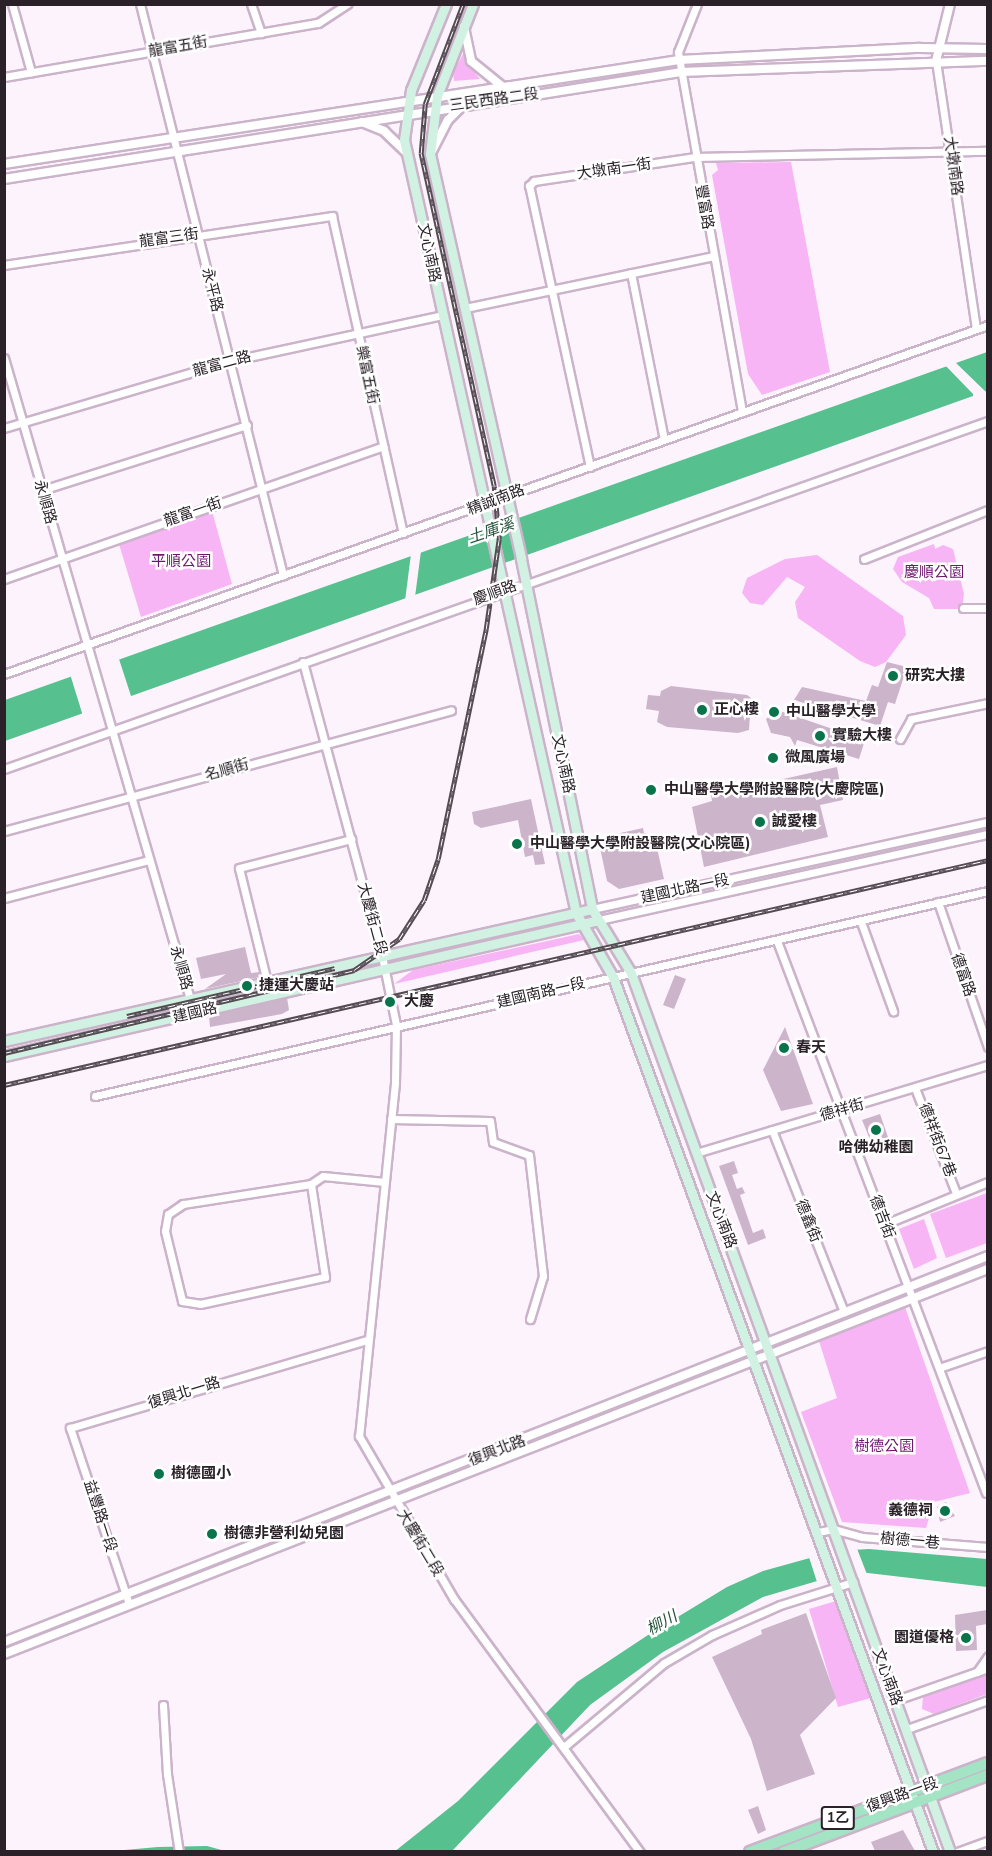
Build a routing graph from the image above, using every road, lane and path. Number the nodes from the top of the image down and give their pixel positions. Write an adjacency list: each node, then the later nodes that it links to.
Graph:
1 (12, 4): 17 (street)
2 (140, 4): 13 (street, 永平路)
3 (251, 4): 10 (street)
4 (347, 4): 10 (street, 龍富五街)
5 (446, 4): 22 (main road, 文心南路)
6 (473, 4): 9 (main road, 文心南路)
7 (697, 4): 14 (street, 豐富路)
8 (950, 4): 11 (street, 大墩南路)
9 (464, 27): 20 (street); 21 (main road, 文心南路)
10 (261, 33): 13 (street, 龍富五街)
11 (938, 48): 12 (street, 三民西路二段); 14 (street, 三民西路二段); 15 (street, 大墩南路)
12 (987, 49)
13 (153, 52): 17 (street, 龍富五街); 27 (street, 永平路)
14 (679, 60): 18 (street, 豐富路); 20 (street, 三民西路二段)
15 (936, 61): 16 (street, 三民西路二段); 18 (street, 三民西路二段); 28 (street, 大墩南路)
16 (987, 61)
17 (31, 72): 19 (street, 龍富五街)
18 (681, 72): 23 (street, 三民西路二段); 33 (street, 豐富路)
19 (4, 77)
20 (503, 87): 21 (street, 三民西路二段)
21 (437, 96): 22 (street, 三民西路二段); 24 (main road, 文心南路)
22 (408, 100): 25 (main road, 文心南路); 27 (street, 三民西路二段)
23 (464, 105): 24 (street, 三民西路二段); 32 (street)
24 (433, 110): 25 (street, 三民西路二段); 32 (main road, 文心南路)
25 (405, 114): 26 (street, 三民西路二段); 31 (main road, 文心南路)
26 (359, 121): 29 (street, 三民西路二段); 31 (street)
27 (175, 138): 29 (street, 永平路); 34 (street, 三民西路二段)
28 (951, 149): 30 (street, 大墩南一街); 33 (street, 大墩南一街); 45 (street, 大墩南路)
29 (177, 150): 35 (street, 三民西路二段); 37 (street, 永平路)
30 (987, 151)
31 (407, 153): 43 (main road, 文心南路)
32 (430, 154): 42 (main road, 文心南路)
33 (695, 157): 38 (street, 豐富路); 41 (street, 大墩南一街)
34 (4, 164)
35 (4, 179)
36 (332, 216): 37 (street, 龍富三街); 46 (street, 樂富五街)
37 (198, 233): 39 (street, 龍富三街); 48 (street, 永平路)
38 (713, 256): 40 (street); 49 (street, 豐富路)
39 (4, 265)
40 (631, 273): 41 (street); 54 (street)
41 (551, 290): 42 (street); 56 (street, 大墩南一街)
42 (465, 308): 59 (main road, 文心南路)
43 (442, 315): 46 (street, 龍富二路); 60 (main road, 文心南路)
44 (987, 325): 45 (street, 精誠南路)
45 (976, 329): 49 (street, 精誠南路)
46 (358, 333): 48 (street, 龍富二路); 55 (street, 樂富五街)
47 (4, 358): 50 (street, 永順路)
48 (230, 361): 50 (street, 龍富二路); 52 (street, 永平路)
49 (742, 412): 54 (street, 精誠南路)
50 (22, 421): 53 (street, 龍富二路); 58 (street, 永順路)
51 (987, 421): 67 (street, 慶順路)
52 (247, 425): 57 (street, 永平路); 58 (street)
53 (4, 428)
54 (664, 439): 56 (street, 精誠南路)
55 (383, 446): 57 (street, 龍富一街); 62 (street, 樂富五街)
56 (590, 466): 59 (street, 精誠南路)
57 (262, 488): 63 (street, 龍富一街); 65 (street, 永平路)
58 (42, 490): 63 (street, 永順路)
59 (508, 498): 60 (street, 精誠南路); 67 (main road, 文心南路)
60 (485, 506): 62 (street, 精誠南路); 68 (main road, 文心南路)
61 (987, 510): 64 (street)
62 (403, 533): 65 (street, 精誠南路)
63 (62, 558): 66 (street, 龍富一街); 71 (street, 永順路)
64 (864, 559)
65 (284, 575): 71 (street, 精誠南路)
66 (4, 579)
67 (526, 582): 68 (street, 慶順路); 89 (main road, 文心南路)
68 (505, 589): 72 (street, 慶順路); 90 (main road, 文心南路)
69 (963, 608): 70 (street)
70 (987, 608)
71 (88, 645): 73 (street, 精誠南路); 76 (street, 永順路)
72 (303, 662): 76 (street, 慶順路); 78 (street, 大慶街二段)
73 (4, 674)
74 (987, 703): 77 (street)
75 (451, 710): 78 (street, 名順街)
76 (112, 730): 79 (street, 慶順路); 80 (street, 永順路)
77 (900, 740)
78 (325, 743): 80 (street, 名順街); 84 (street, 大慶街二段)
79 (4, 769)
80 (132, 796): 82 (street, 名順街); 85 (street, 永順路)
81 (987, 822): 89 (street, 建國北路一段)
82 (4, 831)
83 (987, 834): 91 (street, 建國北路一段)
84 (351, 839): 95 (street, 大慶街二段); 99 (street)
85 (150, 860): 87 (street); 100 (street, 永順路)
86 (987, 891): 88 (street, 建國南路一段)
87 (4, 898)
88 (938, 902): 92 (street, 建國南路一段); 104 (street, 德富路)
89 (592, 909): 90 (main road, 建國北路一段); 91 (main road, 文心南路)
90 (576, 913): 93 (main road, 文心南路); 95 (main road, 建國北路一段)
91 (599, 920): 93 (main road, 建國北路一段); 97 (main road, 文心南路)
92 (861, 922): 94 (street, 建國南路一段); 101 (street)
93 (584, 924): 96 (main road, 建國北路一段); 98 (main road, 文心南路)
94 (777, 941): 97 (street, 建國南路一段); 109 (street, 德吉街)
95 (382, 956): 96 (street, 大慶街二段); 99 (main road, 建國路)
96 (385, 969): 102 (street, 大慶街二段); 105 (main road, 建國路)
97 (631, 973): 98 (street, 建國南路一段); 112 (main road, 文心南路)
98 (613, 977): 102 (street, 建國南路一段); 126 (main road, 文心南路)
99 (267, 982): 100 (main road, 建國路)
100 (190, 999): 103 (main road, 建國路)
101 (893, 1011)
102 (396, 1025): 108 (street, 建國南路一段); 110 (street, 大慶街二段)
103 (4, 1041)
104 (987, 1047)
105 (4, 1056)
106 (987, 1065): 107 (street, 德祥街)
107 (915, 1088): 109 (street, 德祥街); 116 (street, 德祥街67巷)
108 (95, 1096)
109 (842, 1109): 111 (street, 德祥街); 117 (street, 德吉街)
110 (391, 1119): 113 (street, 大慶街二段); 123 (street)
111 (772, 1130): 112 (street, 德祥街); 122 (street, 德鑫街)
112 (696, 1153): 125 (main road, 文心南路)
113 (385, 1182): 115 (street); 124 (street, 大慶街二段)
114 (987, 1182): 116 (street)
115 (311, 1184): 115 (street)
116 (956, 1193): 117 (street)
117 (885, 1224): 120 (street, 德吉街)
118 (987, 1256): 120 (street, 復興北路)
119 (987, 1269): 121 (street, 復興北路)
120 (909, 1287): 121 (street, 德吉街); 122 (street, 復興北路)
121 (913, 1298): 125 (street, 復興北路); 129 (street, 德吉街)
122 (844, 1311): 125 (street, 復興北路)
123 (530, 1319)
124 (367, 1340): 130 (street, 復興北一路); 132 (street, 大慶街二段)
125 (769, 1349): 126 (street, 復興北路); 128 (street, 復興北路); 134 (main road, 文心南路)
126 (750, 1351): 128 (main road, 文心南路); 132 (street, 復興北路)
127 (987, 1351): 129 (street)
128 (754, 1361): 133 (street, 復興北路); 135 (main road, 文心南路)
129 (939, 1368): 131 (street, 德吉街)
130 (70, 1428): 139 (street, 益豐路一段)
131 (986, 1493)
132 (391, 1494): 133 (street, 大慶街二段); 139 (street, 復興北路)
133 (396, 1502): 140 (street, 復興北路); 150 (street, 大慶街二段)
134 (834, 1529): 135 (street); 136 (street, 樹德一巷); 137 (main road, 文心南路)
135 (818, 1532): 138 (main road, 文心南路)
136 (987, 1547)
137 (851, 1579): 138 (street); 146 (main road, 文心南路)
138 (836, 1583): 150 (street); 154 (main road, 文心南路)
139 (128, 1593): 140 (street, 益豐路一段); 141 (street, 復興北路)
140 (129, 1604): 142 (street, 復興北路)
141 (4, 1642)
142 (4, 1654)
143 (987, 1656): 145 (street)
144 (987, 1668): 145 (street)
145 (977, 1672): 146 (street)
146 (896, 1700): 149 (main road, 文心南路)
147 (987, 1700): 149 (street)
148 (162, 1705): 156 (street)
149 (907, 1729): 153 (main road, 文心南路)
150 (563, 1745): 157 (street, 大慶街二段)
151 (987, 1763): 153 (main road, 復興路一段 / 1乙)
152 (987, 1775): 153 (main road, 復興路一段 / 1乙)
153 (929, 1790): 154 (main road, 復興路一段 / 1乙); 161 (main road, 文心南路)
154 (913, 1796): 158 (main road, 復興路一段 / 1乙); 159 (main road, 復興路一段 / 1乙); 160 (main road, 文心南路)
155 (987, 1841): 162 (street)
156 (179, 1851)
157 (640, 1851)
158 (750, 1851)
159 (784, 1851)
160 (933, 1851)
161 (950, 1851)
162 (957, 1851)

